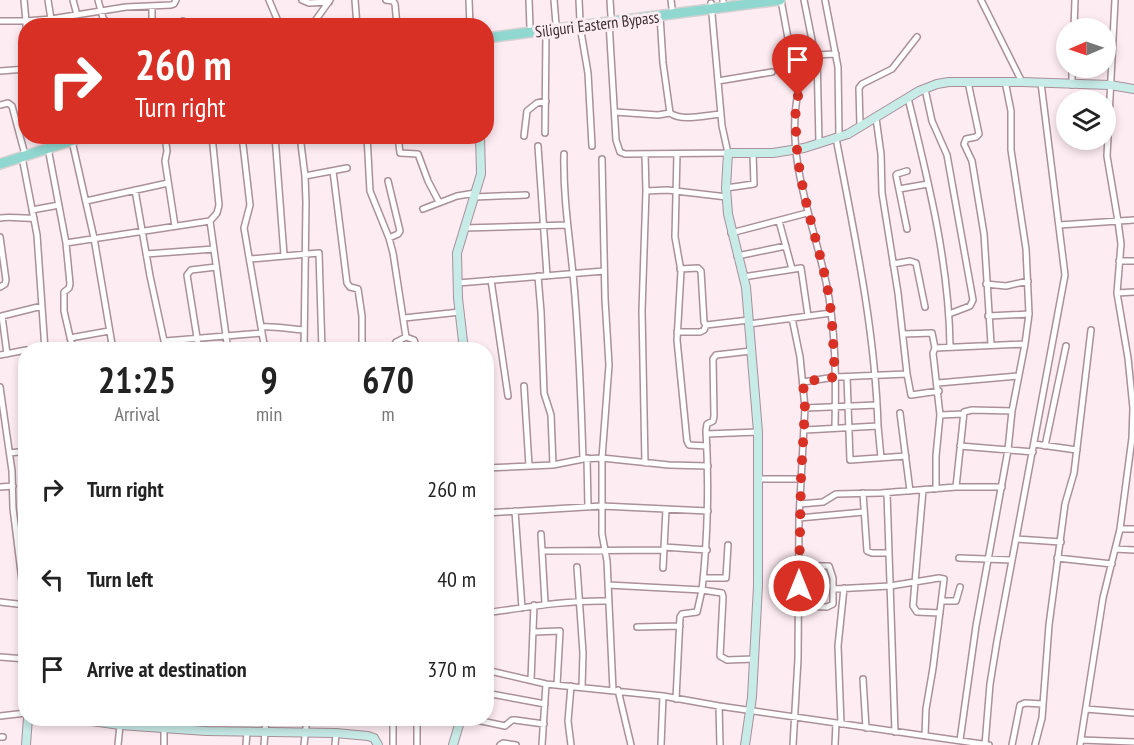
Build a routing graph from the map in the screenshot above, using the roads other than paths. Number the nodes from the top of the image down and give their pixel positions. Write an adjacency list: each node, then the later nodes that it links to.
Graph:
1 (24, 0): 34 (street)
2 (48, 0): 35 (street)
3 (73, 0): 31 (street)
4 (98, 0): 30 (street)
5 (125, 0): 29 (street)
6 (176, 0): 27 (street)
7 (269, 0): 39 (street)
8 (302, 0): 23 (street)
9 (355, 0): 41 (street)
10 (386, 0): 42 (street)
11 (469, 0): 43 (street)
12 (529, 0): 50 (street)
13 (554, 0): 49 (street)
14 (579, 0): 48 (street)
15 (610, 0): 45 (street)
16 (734, 0): 24 (main road, Siliguri Eastern Bypass)
17 (780, 0): 25 (main road, Siliguri Eastern Bypass); 98 (street)
18 (804, 0): 56 (street)
19 (825, 0): 55 (street)
20 (981, 0): 64 (street)
21 (1075, 0): 44 (street)
22 (1115, 0): 67 (street)
23 (329, 1): 40 (street)
24 (723, 1): 28 (main road, Siliguri Eastern Bypass)
25 (743, 2): 28 (main road, Siliguri Eastern Bypass)
26 (671, 4): 28 (main road, Siliguri Eastern Bypass); 45 (main road, Siliguri Eastern Bypass)
27 (152, 6): 29 (street); 38 (street)
28 (712, 6): 33 (main road, Siliguri Eastern Bypass); 61 (street)
29 (126, 7): 30 (street)
30 (101, 10): 31 (street); 37 (street)
31 (77, 15): 32 (street)
32 (69, 16): 36 (street)
33 (660, 16): 45 (main road, Siliguri Eastern Bypass); 74 (street)
34 (26, 18)
35 (51, 18)
36 (57, 18)
37 (105, 18)
38 (152, 18)
39 (277, 18)
40 (317, 18)
41 (356, 18)
42 (396, 18)
43 (470, 18)
44 (1074, 18)
45 (610, 20): 48 (main road, Siliguri Eastern Bypass); 73 (street)
46 (0, 21): 47 (street)
47 (18, 22)
48 (580, 23): 49 (main road, Siliguri Eastern Bypass); 51 (main road, Siliguri Eastern Bypass); 96 (street)
49 (556, 24): 50 (main road, Siliguri Eastern Bypass)
50 (530, 27): 52 (main road, Siliguri Eastern Bypass)
51 (546, 30): 53 (main road, Siliguri Eastern Bypass); 71 (street)
52 (494, 31)
53 (494, 37)
54 (916, 37): 77 (street)
55 (836, 54): 56 (street); 81 (street)
56 (817, 56): 82 (street)
57 (18, 70): 58 (street)
58 (0, 71)
59 (772, 72): 61 (street)
60 (1072, 78): 66 (street)
61 (718, 81): 75 (street)
62 (1005, 81): 63 (street); 64 (street); 166 (street)
63 (968, 82): 69 (street); 168 (street)
64 (1022, 82): 65 (street)
65 (1041, 83): 66 (street); 136 (street)
66 (1072, 85): 67 (street)
67 (1110, 86): 68 (street); 132 (street)
68 (1134, 88)
69 (925, 89): 70 (street); 176 (street)
70 (908, 98): 76 (street); 114 (street)
71 (546, 101): 79 (street); 80 (street)
72 (0, 105): 78 (street)
73 (615, 112): 74 (street); 102 (street)
74 (670, 113): 75 (street)
75 (721, 114): 99 (street)
76 (876, 118): 77 (street); 156 (street)
77 (860, 126): 81 (street)
78 (18, 133)
79 (545, 133)
80 (524, 136)
81 (837, 137): 82 (street); 217 (street)
82 (819, 143): 98 (street)
83 (21, 144): 100 (street)
84 (55, 144): 100 (main road)
85 (58, 144): 97 (main road)
86 (72, 144): 123 (street)
87 (166, 144): 113 (street)
88 (213, 144): 134 (street)
89 (243, 144): 153 (street)
90 (276, 144): 151 (street)
91 (301, 144): 111 (street)
92 (367, 144): 145 (street)
93 (399, 144): 124 (street)
94 (480, 144): 120 (street)
95 (538, 146): 138 (street)
96 (592, 146)
97 (48, 148): 100 (main road); 125 (street)
98 (796, 149): 104 (street); 128 (street)
99 (728, 153): 103 (street); 104 (street); 115 (street)
100 (23, 154): 105 (main road); 107 (main road); 127 (street)
101 (564, 154): 135 (street)
102 (645, 154): 103 (street); 118 (street)
103 (677, 154): 119 (street)
104 (753, 154): 115 (street)
105 (0, 159)
106 (602, 159): 160 (street)
107 (0, 164)
108 (347, 168): 109 (street)
109 (333, 171): 111 (street); 203 (street)
110 (908, 171): 116 (street)
111 (305, 176): 150 (street)
112 (388, 181): 145 (street)
113 (168, 183): 117 (street); 137 (street)
114 (928, 184): 116 (street); 176 (street)
115 (726, 188): 122 (street)
116 (899, 189): 140 (street)
117 (135, 190): 123 (street); 141 (street)
118 (646, 191): 119 (street); 258 (street)
119 (676, 191): 122 (street); 158 (street)
120 (474, 195): 121 (street); 124 (street); 139 (street)
121 (526, 195)
122 (727, 197): 142 (street)
123 (86, 201): 144 (street)
124 (439, 202): 126 (street)
125 (59, 205): 127 (street); 146 (street)
126 (423, 209)
127 (32, 210): 130 (street)
128 (807, 213): 131 (street); 175 (street)
129 (0, 218): 130 (street)
130 (34, 218): 172 (street)
131 (779, 220): 142 (street); 147 (street)
132 (1118, 220): 133 (street); 136 (street); 154 (street)
133 (1134, 220)
134 (210, 221): 137 (street); 148 (street)
135 (567, 225): 138 (street); 161 (street)
136 (1059, 225): 244 (street)
137 (175, 226): 141 (street)
138 (543, 227): 139 (street); 163 (street)
139 (464, 228): 167 (street)
140 (907, 229)
141 (142, 231): 144 (street); 149 (street)
142 (731, 233): 152 (street)
143 (0, 237): 169 (street)
144 (94, 238): 146 (street); 187 (street)
145 (389, 238): 180 (street)
146 (66, 243): 192 (street)
147 (786, 246): 152 (street); 159 (street)
148 (214, 249): 149 (street); 157 (street)
149 (146, 254): 197 (street)
150 (305, 254): 151 (street); 185 (street); 202 (street)
151 (284, 255): 153 (street)
152 (737, 256): 164 (street)
153 (250, 259): 184 (street)
154 (1119, 261): 155 (street); 171 (street)
155 (1134, 261)
156 (893, 264): 173 (street); 189 (street)
157 (216, 267): 190 (street); 193 (street)
158 (681, 269): 183 (street); 188 (street)
159 (792, 269): 164 (street); 178 (street)
160 (604, 271): 161 (street); 256 (street)
161 (573, 273): 163 (street); 255 (street)
162 (538, 276): 163 (street); 165 (street); 259 (street)
163 (547, 276)
164 (743, 277): 182 (street)
165 (491, 280): 167 (street); 227 (street)
166 (1028, 281): 168 (street); 177 (street)
167 (458, 283): 174 (street)
168 (986, 284): 179 (street)
169 (0, 287)
170 (1134, 292): 171 (street)
171 (1117, 293): 215 (street)
172 (42, 306): 194 (street); 214 (street)
173 (925, 307)
174 (460, 312): 180 (street); 206 (street)
175 (831, 313): 178 (street); 219 (street)
176 (950, 314): 209 (street)
177 (1029, 314): 179 (street); 208 (street)
178 (808, 316): 181 (street)
179 (988, 316): 207 (street)
180 (404, 318): 191 (street)
181 (792, 318): 182 (street); 221 (street)
182 (749, 322): 183 (street); 212 (street)
183 (706, 325): 188 (street)
184 (262, 330): 185 (street); 190 (street); 200 (street)
185 (304, 330): 201 (street)
186 (1092, 330): 250 (street)
187 (109, 331): 192 (street); 196 (street)
188 (677, 332): 245 (street)
189 (903, 334): 211 (street); 216 (street)
190 (226, 336): 193 (street); 199 (street)
191 (406, 337): 204 (street); 205 (street)
192 (70, 338): 195 (street)
193 (198, 339): 197 (street); 198 (street)
194 (44, 342)
195 (71, 342)
196 (111, 342)
197 (165, 342)
198 (198, 342)
199 (227, 342)
200 (264, 342)
201 (304, 342)
202 (322, 342)
203 (362, 342)
204 (396, 342)
205 (415, 342)
206 (463, 342)
207 (991, 344): 208 (street); 209 (street)
208 (1025, 344): 218 (street)
209 (950, 346): 211 (street)
210 (1066, 346): 247 (street)
211 (934, 348): 222 (street)
212 (751, 351): 240 (street); 241 (street)
213 (18, 352): 214 (street)
214 (3, 355)
215 (1131, 358): 223 (street)
216 (907, 374): 217 (street); 226 (street)
217 (876, 375): 220 (street); 228 (street)
218 (1018, 376): 222 (street); 232 (street)
219 (835, 377): 220 (street); 221 (street); 230 (street)
220 (847, 377): 229 (street)
221 (803, 382): 231 (street)
222 (938, 383): 226 (street)
223 (1133, 384): 248 (street)
224 (524, 386): 260 (street)
225 (0, 387): 242 (street)
226 (939, 391): 235 (street)
227 (508, 396)
228 (878, 405): 229 (street); 236 (street)
229 (848, 406): 230 (street); 238 (street)
230 (836, 407): 231 (street); 237 (street)
231 (805, 408): 239 (street)
232 (1012, 411): 234 (street); 249 (street)
233 (900, 413): 254 (street)
234 (963, 414): 235 (street); 246 (street)
235 (940, 415): 269 (street)
236 (878, 426): 238 (street); 257 (street)
237 (836, 428): 238 (street); 239 (street)
238 (849, 428): 257 (street)
239 (805, 430): 263 (street)
240 (758, 432): 241 (street); 264 (street)
241 (706, 434): 245 (street)
242 (8, 443): 243 (street); 253 (street)
243 (0, 444)
244 (1034, 444): 247 (street); 252 (street)
245 (707, 446): 261 (street)
246 (960, 446): 249 (street); 267 (street)
247 (1045, 446): 250 (street)
248 (1132, 446): 283 (street)
249 (1008, 450): 252 (street); 268 (street)
250 (1077, 450): 287 (street)
251 (18, 452): 253 (street)
252 (1033, 452): 286 (street)
253 (10, 453): 265 (street)
254 (906, 456): 257 (street); 271 (street)
255 (585, 458): 256 (street); 259 (street); 276 (street)
256 (602, 458): 258 (street); 275 (street)
257 (881, 458)
258 (645, 463): 261 (street)
259 (553, 465): 260 (street)
260 (529, 466): 262 (street)
261 (708, 466): 279 (street)
262 (494, 468)
263 (801, 478): 264 (street); 274 (street)
264 (758, 479): 330 (street)
265 (13, 486): 266 (street); 288 (street)
266 (0, 487)
267 (956, 487): 268 (street); 269 (street)
268 (1002, 487): 300 (street)
269 (936, 489): 270 (street)
270 (923, 490): 271 (street); 307 (street)
271 (910, 491): 273 (street)
272 (863, 493): 273 (street); 274 (street); 281 (street)
273 (887, 493): 297 (street)
274 (800, 504): 282 (street)
275 (602, 506): 276 (street); 277 (street); 291 (street)
276 (588, 507): 278 (street)
277 (666, 509): 279 (street); 290 (street)
278 (515, 511): 280 (street); 322 (street)
279 (708, 511): 294 (street)
280 (494, 512)
281 (864, 512): 282 (street); 297 (street)
282 (799, 518): 303 (street)
283 (1120, 529): 284 (street); 292 (street)
284 (1134, 529)
285 (541, 534): 293 (street)
286 (1016, 539): 287 (street); 301 (street)
287 (1061, 542): 299 (street)
288 (17, 545): 296 (street)
289 (728, 545): 306 (street)
290 (664, 548): 291 (street); 294 (street); 305 (street)
291 (604, 549): 293 (street); 308 (street)
292 (1115, 549): 295 (street); 302 (street)
293 (542, 550): 318 (street)
294 (707, 550): 306 (street)
295 (1134, 550)
296 (18, 552)
297 (889, 553): 309 (street)
298 (959, 558): 300 (street)
299 (1057, 558): 302 (street); 343 (street)
300 (989, 559): 301 (street); 372 (street)
301 (1012, 560): 397 (street)
302 (1112, 564): 345 (street)
303 (799, 566): 312 (street); 321 (street)
304 (577, 567): 314 (street)
305 (663, 568)
306 (703, 578): 313 (street)
307 (914, 582): 309 (street); 317 (street); 324 (street)
308 (608, 585): 313 (street); 315 (street)
309 (890, 586): 311 (street); 368 (street)
310 (960, 587): 317 (street)
311 (844, 588): 312 (street); 353 (street)
312 (834, 589): 321 (street)
313 (702, 590): 325 (street); 330 (street)
314 (580, 600): 315 (street); 318 (street); 337 (street)
315 (609, 601): 338 (street)
316 (0, 602): 319 (street)
317 (942, 602): 324 (street)
318 (545, 603): 320 (street)
319 (18, 604)
320 (534, 605): 322 (street); 327 (street)
321 (799, 606): 350 (street)
322 (522, 608): 323 (street)
323 (494, 612)
324 (940, 613): 370 (street)
325 (680, 626): 326 (street); 341 (street)
326 (637, 627)
327 (534, 632): 333 (street); 335 (street)
328 (0, 657): 329 (street)
329 (18, 658)
330 (754, 659): 346 (street)
331 (494, 672): 333 (street)
332 (863, 679): 363 (street)
333 (531, 680): 334 (street)
334 (546, 684): 335 (street); 342 (street)
335 (557, 685): 336 (street)
336 (571, 686): 337 (street); 390 (street)
337 (582, 687): 338 (street)
338 (615, 690): 340 (street); 391 (street)
339 (494, 694): 342 (street)
340 (663, 696): 341 (street); 392 (street)
341 (676, 699): 344 (street)
342 (545, 704): 351 (street)
343 (1043, 704): 398 (street); 399 (street)
344 (719, 706): 346 (street); 393 (street)
345 (1086, 709): 347 (street); 374 (street)
346 (751, 711): 350 (street); 394 (street)
347 (1134, 713)
348 (18, 714): 349 (street)
349 (0, 716)
350 (795, 717): 353 (street); 395 (street)
351 (544, 723): 352 (street); 389 (street)
352 (494, 724)
353 (838, 724): 363 (street); 396 (street)
354 (27, 726): 376 (street)
355 (120, 726): 377 (street)
356 (132, 726): 364 (street)
357 (167, 726): 364 (street)
358 (266, 726): 366 (street)
359 (305, 726): 367 (street)
360 (393, 726): 384 (street)
361 (417, 726): 385 (street)
362 (459, 726): 386 (street)
363 (866, 728): 368 (street)
364 (166, 729): 365 (street); 378 (street)
365 (247, 732): 366 (street); 379 (street)
366 (266, 732): 367 (street); 380 (street)
367 (304, 732): 369 (street); 381 (street)
368 (895, 732): 370 (street)
369 (336, 733): 382 (street); 383 (street)
370 (925, 736): 373 (street)
371 (1134, 738): 375 (street)
372 (960, 740): 373 (street); 397 (street)
373 (946, 742)
374 (1081, 743): 375 (street)
375 (1134, 744)
376 (26, 745)
377 (118, 745)
378 (164, 745)
379 (246, 745)
380 (264, 745)
381 (304, 745)
382 (335, 745)
383 (378, 745)
384 (393, 745)
385 (417, 745)
386 (453, 745)
387 (501, 745): 388 (street)
388 (516, 745)
389 (542, 745)
390 (571, 745)
391 (631, 745)
392 (661, 745)
393 (720, 745)
394 (745, 745)
395 (793, 745)
396 (835, 745)
397 (986, 745)
398 (1012, 745)
399 (1035, 745)

